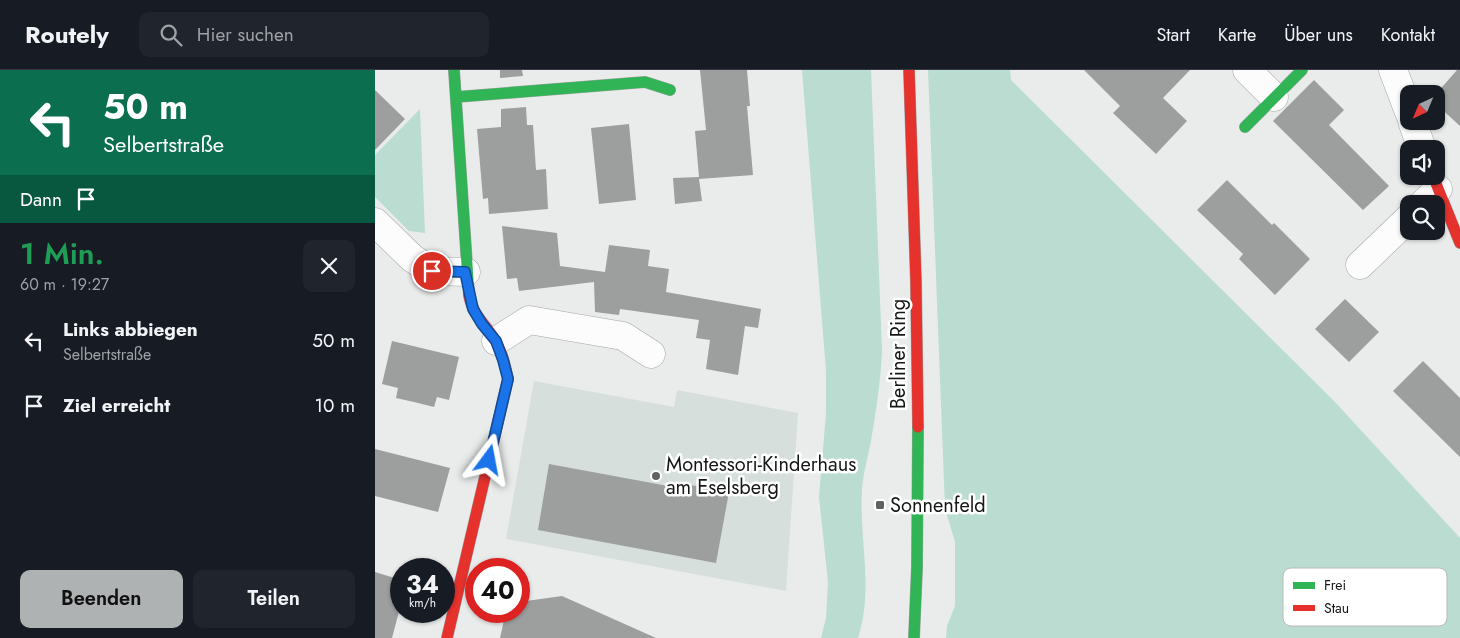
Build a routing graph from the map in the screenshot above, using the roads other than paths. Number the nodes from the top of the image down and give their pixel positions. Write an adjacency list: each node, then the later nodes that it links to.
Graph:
1 (454, 70): 8 (street)
2 (909, 70): 19 (street, Berliner Ring)
3 (1247, 70): 9 (street)
4 (1302, 70): 9 (street)
5 (1393, 70): 6 (street)
6 (1400, 88)
7 (670, 90): 8 (street)
8 (456, 97): 16 (street)
9 (1274, 98): 10 (street)
10 (1245, 127)
11 (1431, 190): 14 (street)
12 (375, 222): 16 (street)
13 (1400, 227): 15 (street)
14 (1460, 243)
15 (1360, 265)
16 (465, 272): 17 (street)
17 (496, 341): 18 (street); 20 (street)
18 (651, 354)
19 (915, 611): 21 (street); 22 (street, Berliner Ring)
20 (447, 638)
21 (902, 638)
22 (914, 638)

